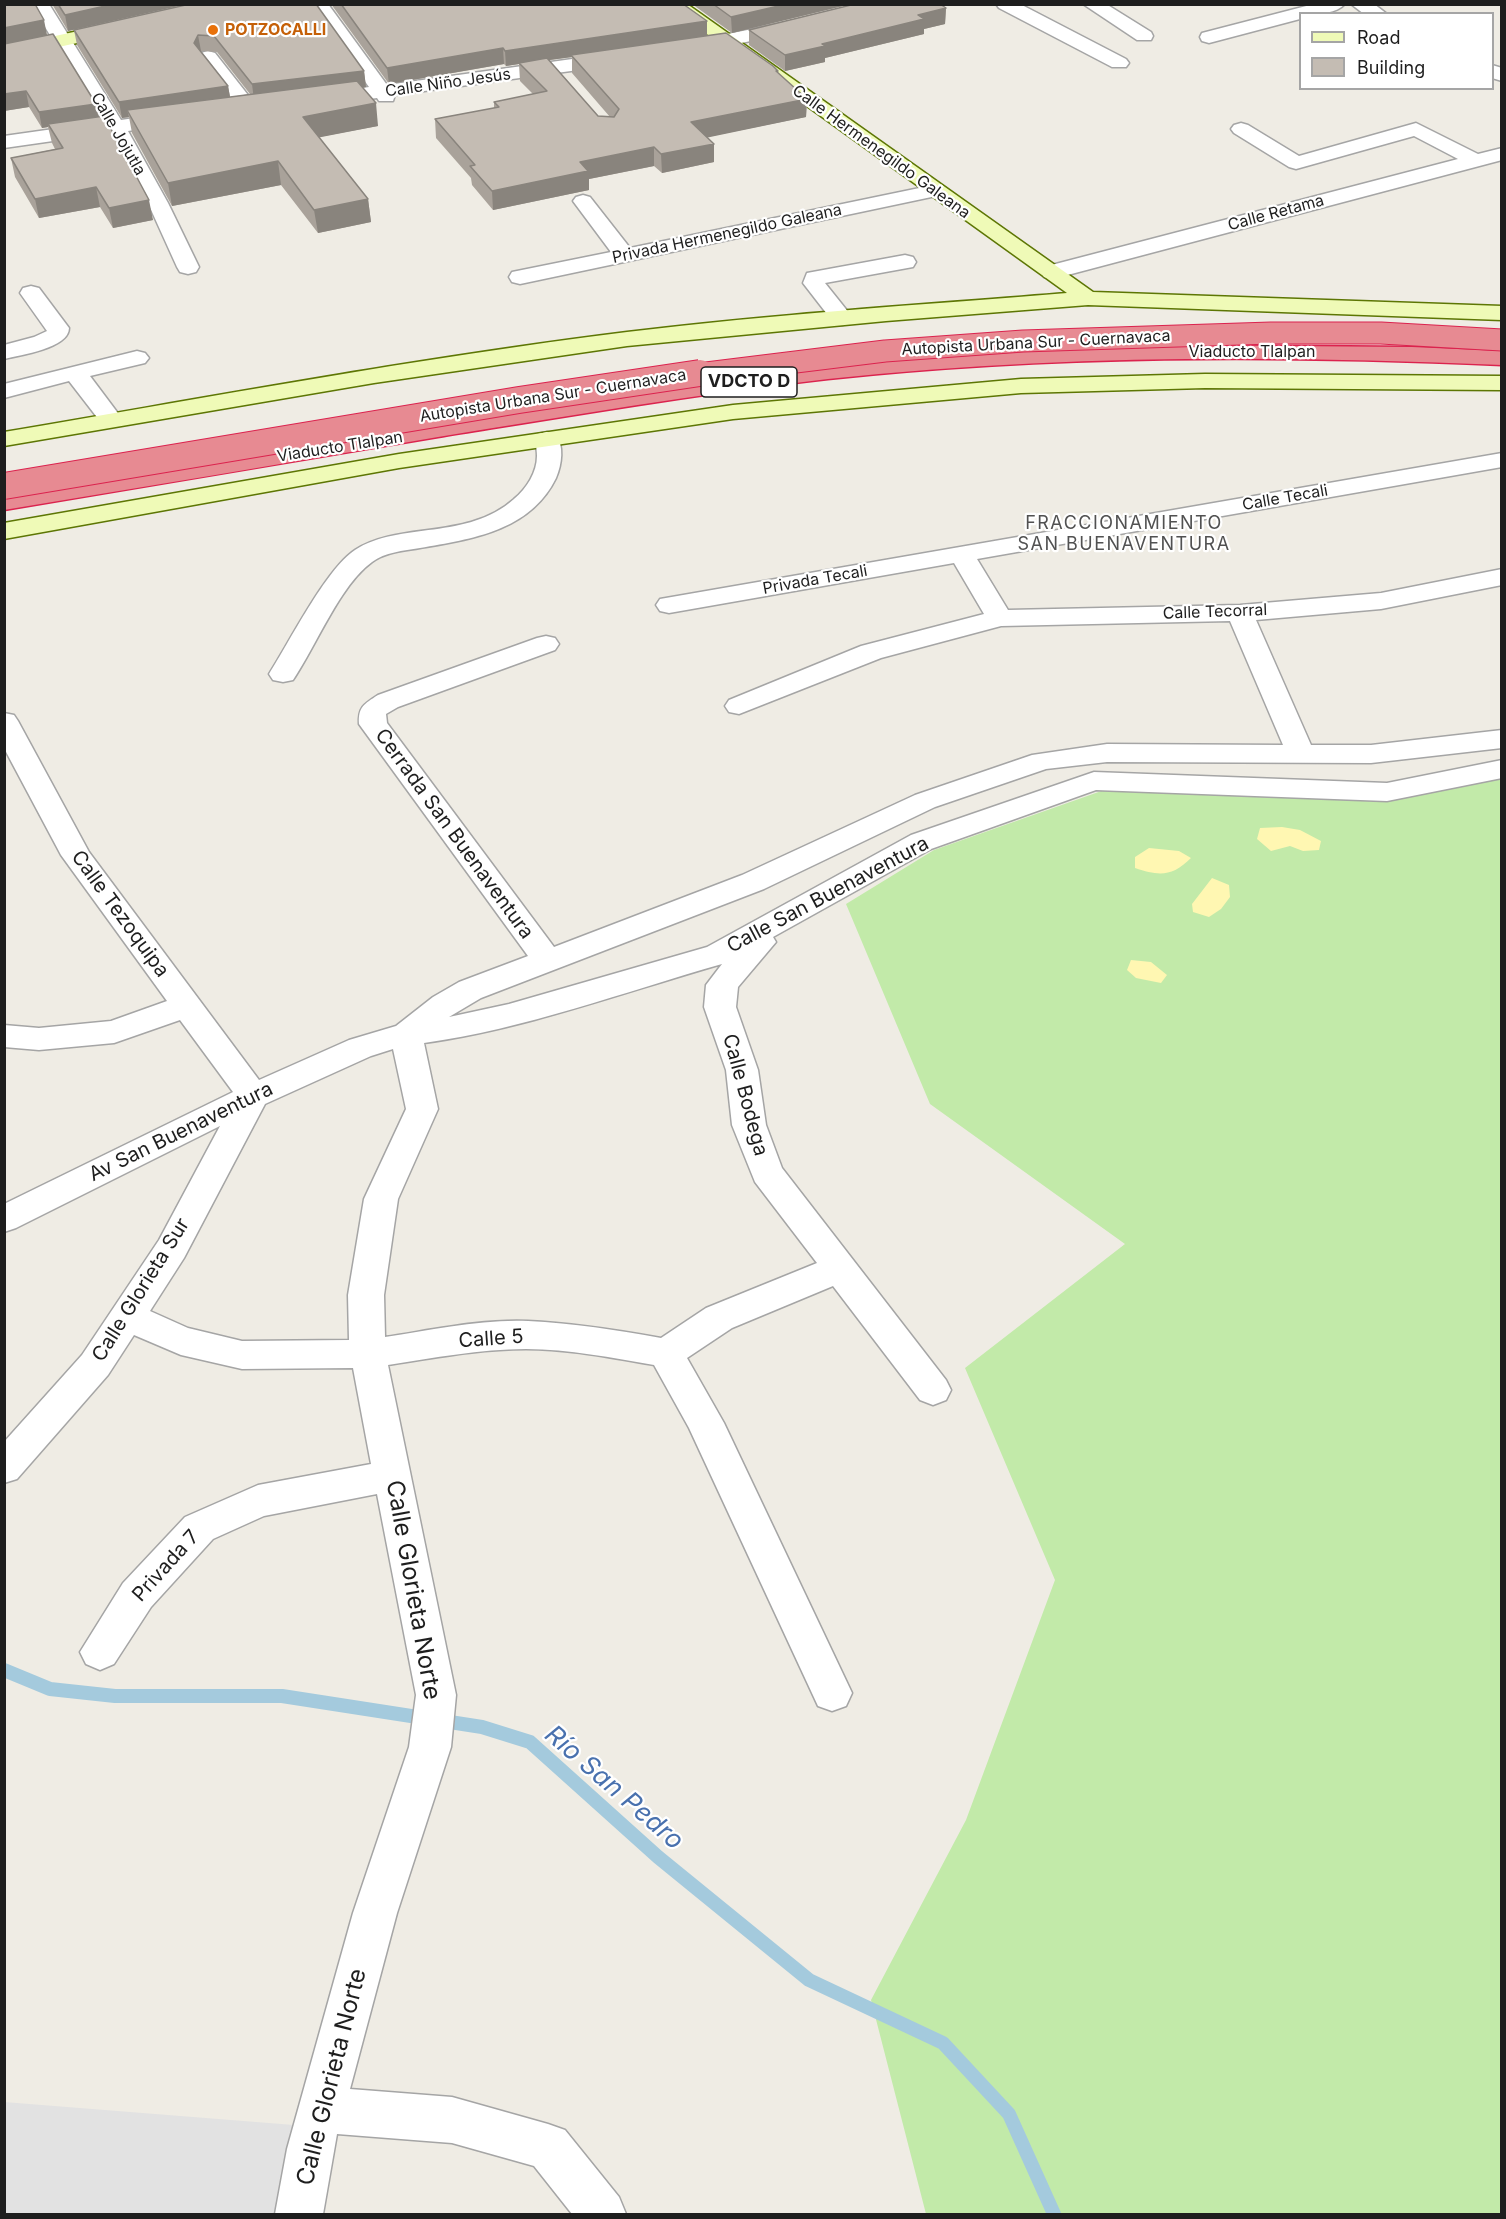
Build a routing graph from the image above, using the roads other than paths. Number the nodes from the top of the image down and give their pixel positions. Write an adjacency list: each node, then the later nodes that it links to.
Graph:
1 (40, 4): 13 (street, Calle Jojutla)
2 (318, 4): 25 (street)
3 (674, 4): 17 (main road, Calle Hermenegildo Galeana)
4 (1005, 4): 22 (street)
5 (1092, 4): 14 (street)
6 (1336, 4): 8 (street)
7 (1360, 4): 9 (street)
8 (1308, 12)
9 (1374, 12)
10 (1299, 14): 15 (street)
11 (136, 18): 13 (main road)
12 (808, 23): 17 (street)
13 (58, 35): 16 (main road); 19 (main road); 31 (street, Calle Jojutla)
14 (1144, 36)
15 (1209, 37)
16 (4, 40)
17 (728, 42): 18 (street); 38 (main road, Calle Hermenegildo Galeana)
18 (670, 50)
19 (4, 53)
20 (635, 56): 23 (street, Calle Niño Jesús)
21 (208, 57): 28 (street)
22 (1119, 63)
23 (554, 68): 24 (street); 25 (street, Calle Niño Jesús)
24 (571, 88)
25 (384, 95): 26 (street, Calle Niño Jesús)
26 (304, 101)
27 (270, 105): 28 (street)
28 (248, 108): 29 (street)
29 (226, 111)
30 (192, 115): 31 (street)
31 (115, 126): 33 (street); 42 (street, Calle Jojutla)
32 (1241, 129): 36 (street)
33 (4, 142)
34 (1502, 154): 35 (street, Calle Retama)
35 (1474, 160): 36 (street); 43 (street, Calle Retama)
36 (1296, 163): 37 (street)
37 (1274, 169)
38 (934, 191): 40 (street, Privada Hermenegildo Galeana); 43 (main road, Calle Hermenegildo Galeana)
39 (583, 201): 40 (street)
40 (625, 255): 44 (street, Privada Hermenegildo Galeana)
41 (905, 262): 48 (street)
42 (188, 267)
43 (1052, 272): 46 (main road, Calle Hermenegildo Galeana)
44 (520, 277)
45 (31, 293): 50 (street)
46 (1088, 298): 47 (main road); 48 (main road)
47 (1502, 313)
48 (842, 318): 57 (main road)
49 (1502, 340): 61 (highway, Viaducto Tlalpan / VDCTO D); 62 (highway, Autopista Urbana Sur - Cuernavaca, bridge)
50 (4, 352)
51 (1502, 354): 63 (highway, Autopista Urbana Sur - Cuernavaca)
52 (137, 358): 54 (street)
53 (1502, 358): 64 (highway, Viaducto Tlalpan / VDCTO D)
54 (75, 373): 56 (street); 57 (street)
55 (1502, 383): 59 (main road, Viaducto Tlalpan)
56 (4, 391)
57 (111, 420): 58 (main road)
58 (4, 439)
59 (546, 440): 65 (main road, Viaducto Tlalpan); 72 (street)
60 (1502, 460): 66 (street, Calle Tecali)
61 (4, 480)
62 (4, 486)
63 (4, 495)
64 (4, 503)
65 (4, 531)
66 (962, 555): 68 (street, Privada Tecali); 70 (street)
67 (1502, 577): 69 (street, Calle Tecorral)
68 (669, 604)
69 (1240, 613): 70 (street, Calle Tecorral); 76 (street)
70 (1000, 618): 73 (street, Calle Tecorral)
71 (546, 644): 79 (street, Cerrada San Buenaventura)
72 (283, 675)
73 (739, 706)
74 (4, 721): 80 (street, Calle Tezoquipa)
75 (1502, 739): 76 (street, Calle San Buenaventura)
76 (1301, 755): 79 (street, Calle San Buenaventura)
77 (1502, 769): 78 (street, Calle San Buenaventura)
78 (787, 915): 81 (street, Calle San Buenaventura); 86 (street, Calle Bodega)
79 (548, 961): 81 (street, Calle San Buenaventura)
80 (187, 1006): 82 (street); 84 (street, Calle Tezoquipa)
81 (406, 1034): 83 (street, Calle San Buenaventura); 89 (street, Calle Glorieta Norte)
82 (4, 1036)
83 (360, 1048): 84 (street, Av San Buenaventura)
84 (253, 1096): 85 (street, Av San Buenaventura); 87 (street, Calle Glorieta Sur)
85 (4, 1219)
86 (841, 1268): 88 (street); 90 (street, Calle Bodega)
87 (127, 1316): 89 (street, Calle 5); 91 (street, Calle Glorieta Sur)
88 (666, 1353): 89 (street, Calle 5); 94 (street)
89 (368, 1354): 92 (street, Calle Glorieta Norte)
90 (933, 1390)
91 (4, 1468)
92 (393, 1475): 93 (street, Privada 7); 95 (street, Calle Glorieta Norte)
93 (100, 1652)
94 (832, 1693)
95 (321, 2110): 96 (street, Calle Glorieta Norte); 97 (street)
96 (299, 2214)
97 (602, 2214)

